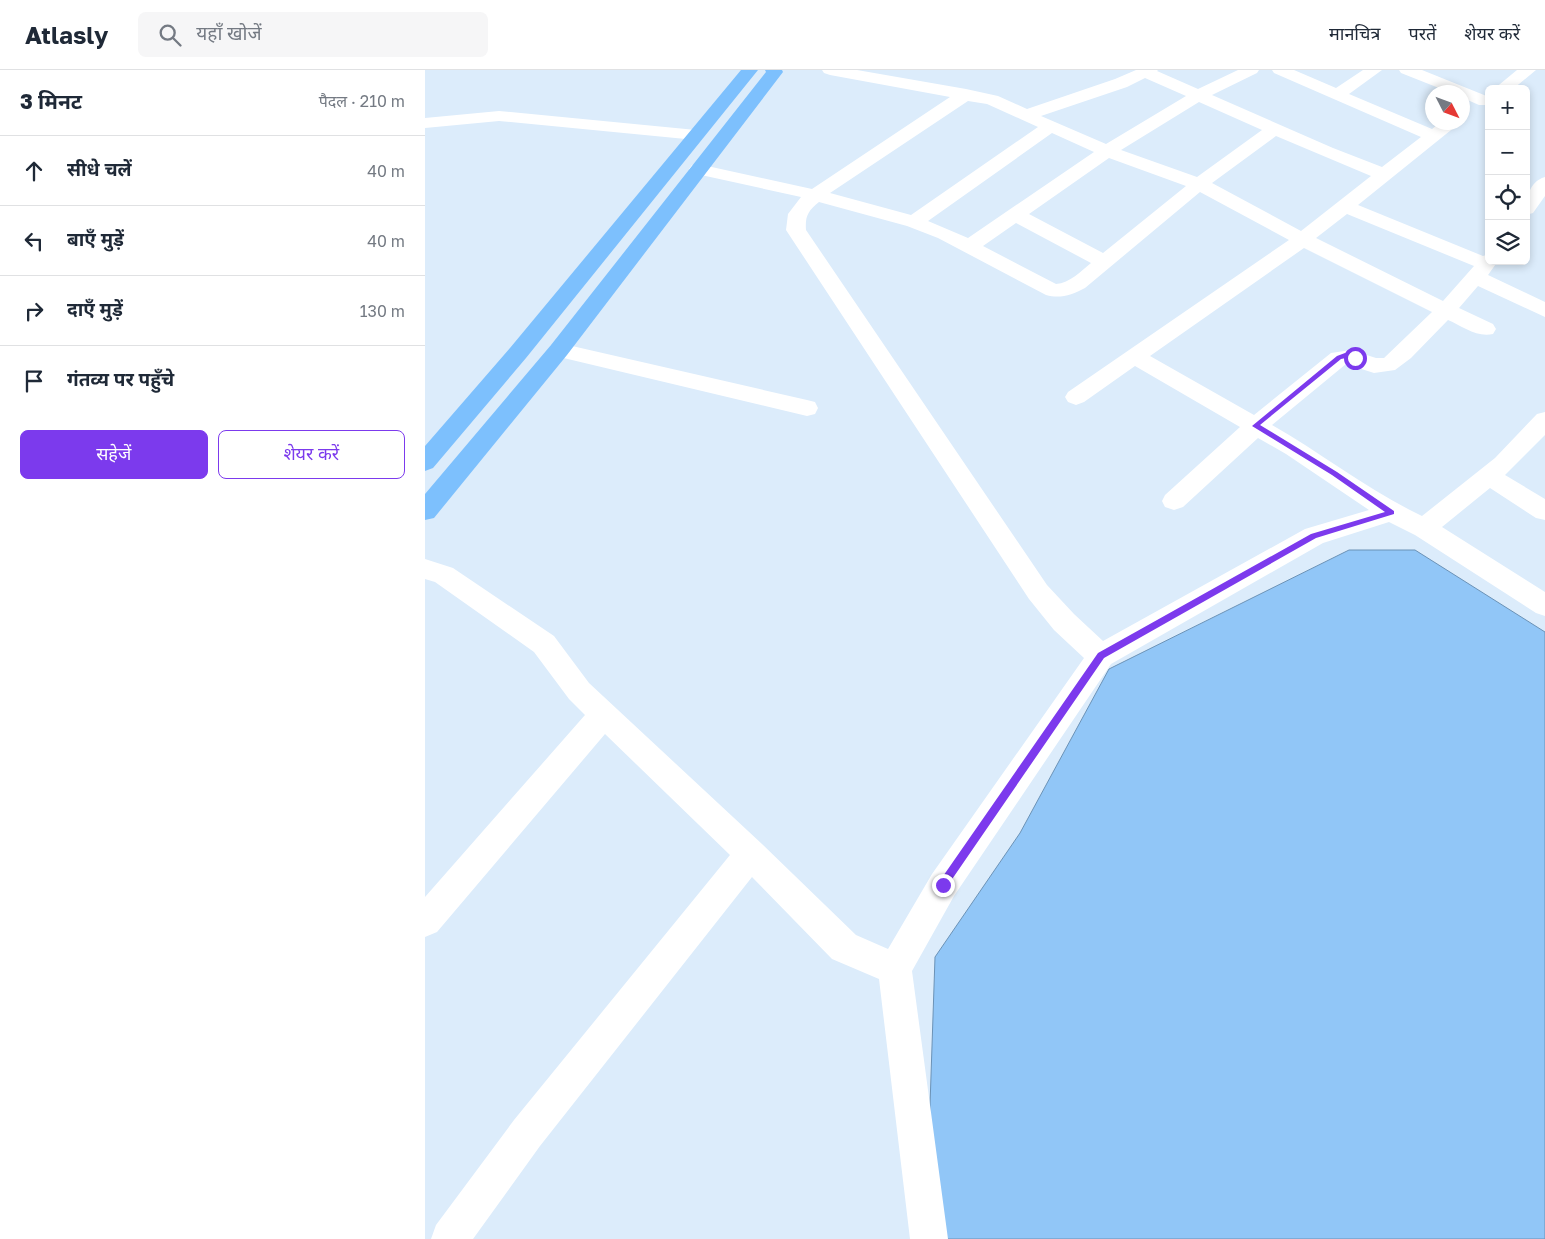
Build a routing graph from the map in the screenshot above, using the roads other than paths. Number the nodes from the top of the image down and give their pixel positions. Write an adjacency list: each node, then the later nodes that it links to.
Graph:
1 (830, 70): 12 (street)
2 (1251, 70): 14 (street)
3 (1280, 70): 13 (street)
4 (1374, 70): 13 (street)
5 (1407, 70): 15 (street)
6 (1528, 70): 10 (street)
7 (775, 71): 11 (highway)
8 (1147, 71): 14 (street); 18 (street)
9 (744, 72): 11 (highway); 23 (highway)
10 (1507, 85)
11 (761, 88): 26 (highway)
12 (966, 94): 18 (street); 30 (street)
13 (1337, 95): 24 (street)
14 (1199, 96): 21 (street); 25 (street)
15 (1485, 99)
16 (1485, 101): 17 (street)
17 (1470, 111)
18 (1026, 115): 20 (street)
19 (425, 123): 23 (street)
20 (1050, 126): 25 (street); 34 (street)
21 (1275, 129): 27 (street); 29 (street)
22 (1442, 130): 24 (street)
23 (696, 135): 48 (highway)
24 (1433, 136): 27 (street)
25 (1107, 151): 29 (street); 33 (street)
26 (698, 169): 30 (street); 42 (highway)
27 (1386, 175): 32 (street)
28 (1545, 183): 31 (street)
29 (1199, 184): 35 (street); 37 (street)
30 (815, 195): 34 (street); 57 (street)
31 (1530, 203)
32 (1345, 206): 35 (street); 38 (street)
33 (1016, 215): 36 (street); 37 (street)
34 (914, 222): 36 (street)
35 (1303, 239): 39 (street); 43 (street)
36 (969, 247): 37 (street)
37 (1105, 262)
38 (1483, 267): 39 (street); 40 (street)
39 (1446, 310): 41 (street); 47 (street)
40 (1545, 310)
41 (1485, 329)
42 (559, 350): 45 (street); 51 (highway)
43 (1134, 356): 44 (street); 47 (street)
44 (1076, 397)
45 (807, 408)
46 (1545, 420): 49 (street)
47 (1256, 426): 50 (street); 53 (street)
48 (425, 462)
49 (1488, 476): 52 (street); 54 (street)
50 (1174, 501)
51 (425, 511)
52 (1545, 511)
53 (1391, 512): 54 (street); 57 (street)
54 (1424, 528): 56 (street)
55 (425, 569): 58 (street)
56 (1545, 605)
57 (1101, 656): 61 (street)
58 (604, 714): 59 (street); 60 (street)
59 (751, 854): 61 (street); 62 (street)
60 (425, 921)
61 (895, 969): 63 (street)
62 (450, 1239)
63 (929, 1239)

